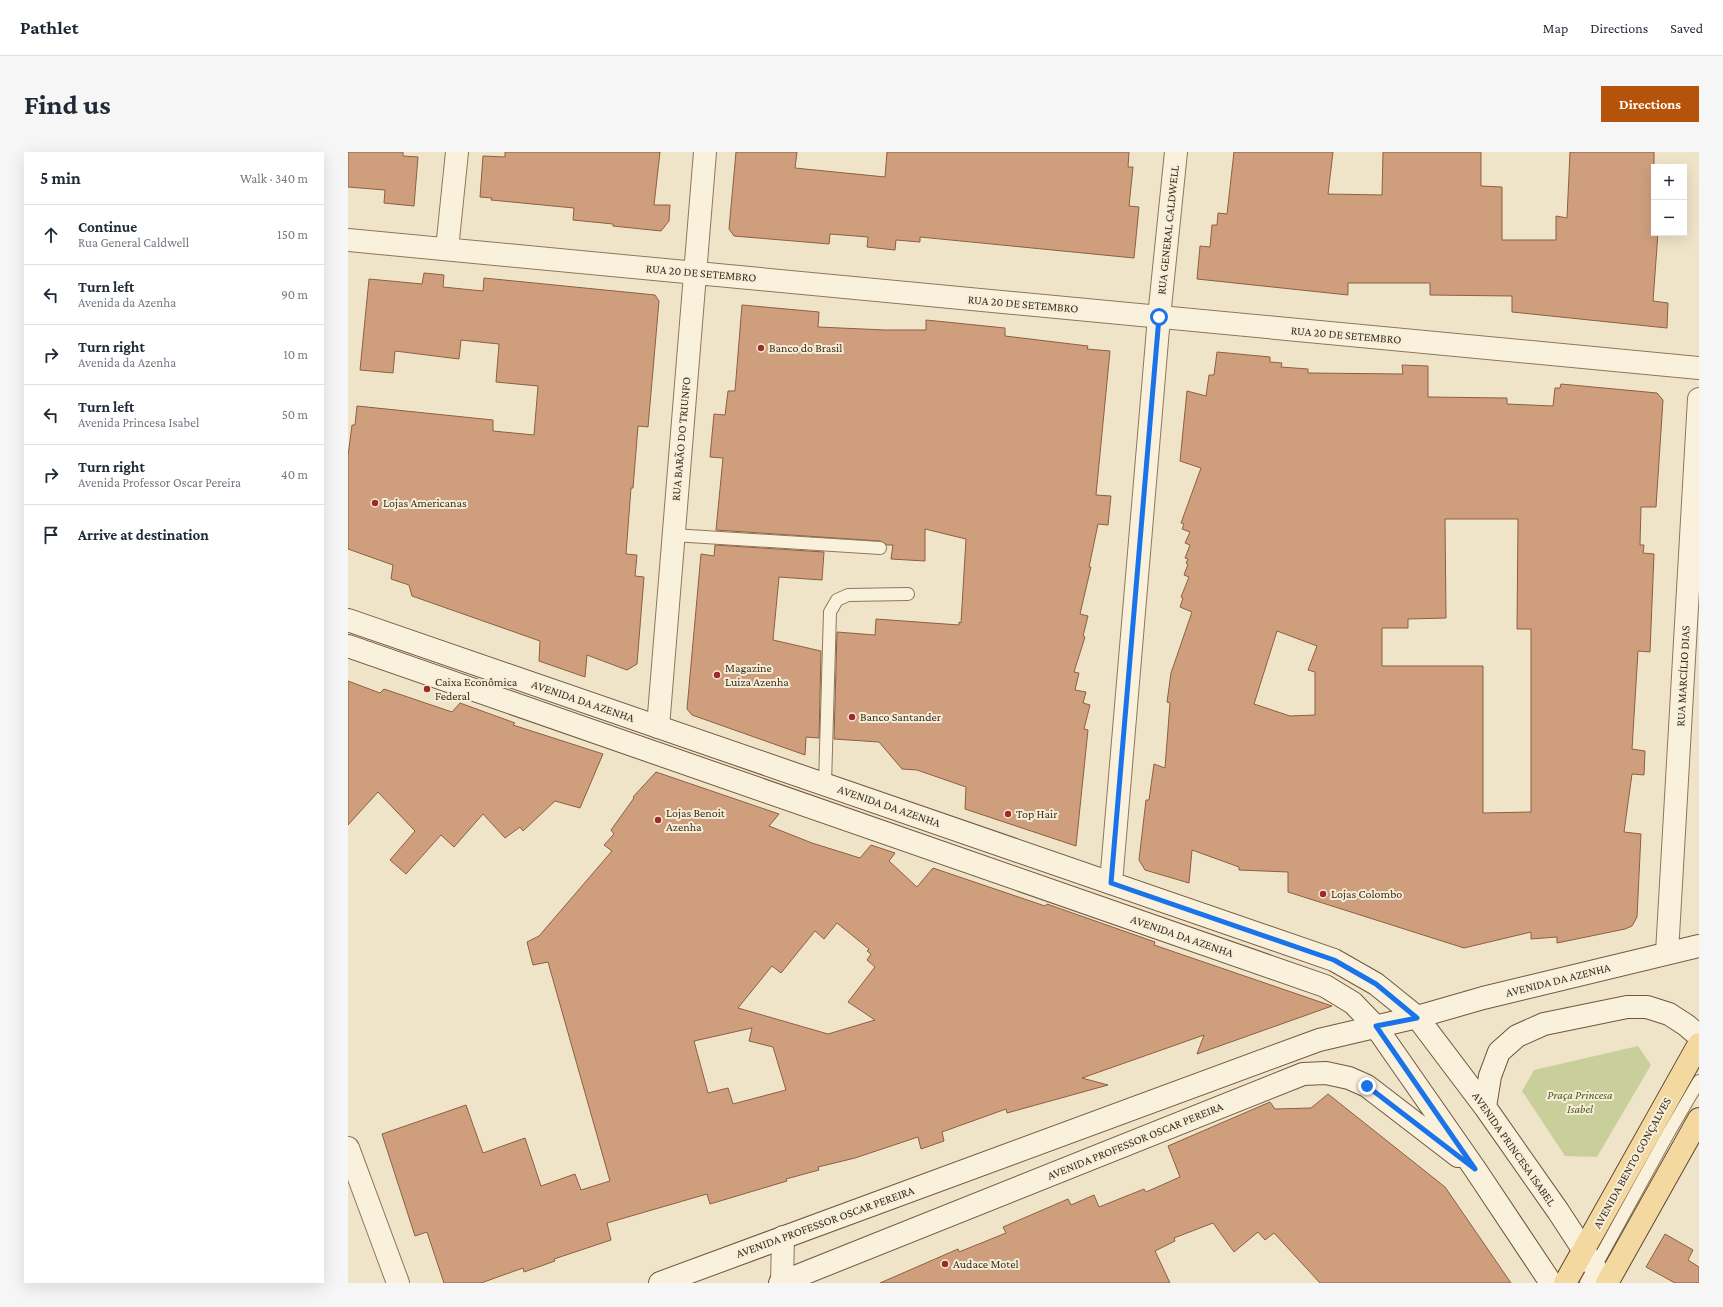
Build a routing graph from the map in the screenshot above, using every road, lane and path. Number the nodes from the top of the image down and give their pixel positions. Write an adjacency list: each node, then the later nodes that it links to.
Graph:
1 (457, 152): 5 (main road)
2 (705, 152): 6 (main road, RUA BARÃO DO TRIUNFO)
3 (1176, 152): 7 (main road, RUA GENERAL CALDWELL)
4 (348, 240): 5 (main road, RUA 20 DE SETEMBRO)
5 (447, 249): 6 (main road, RUA 20 DE SETEMBRO)
6 (695, 273): 7 (main road, RUA 20 DE SETEMBRO); 10 (main road, RUA BARÃO DO TRIUNFO)
7 (1159, 317): 8 (main road, RUA 20 DE SETEMBRO); 17 (main road, RUA GENERAL CALDWELL)
8 (1699, 368)
9 (1699, 399): 19 (main road, RUA MARCÍLIO DIAS)
10 (673, 535): 11 (lane); 15 (main road, RUA BARÃO DO TRIUNFO)
11 (880, 548)
12 (908, 594): 16 (lane)
13 (348, 620): 15 (main road, AVENIDA DA AZENHA)
14 (348, 646): 21 (main road, AVENIDA DA AZENHA)
15 (658, 726): 16 (main road, AVENIDA DA AZENHA)
16 (825, 784): 17 (main road, AVENIDA DA AZENHA)
17 (1111, 883): 20 (main road, AVENIDA DA AZENHA)
18 (1699, 946): 19 (main road, AVENIDA DA AZENHA)
19 (1667, 953): 20 (main road, AVENIDA DA AZENHA)
20 (1417, 1018): 21 (main road, AVENIDA DA AZENHA); 25 (main road, AVENIDA PRINCESA ISABEL)
21 (1376, 1026): 28 (main road); 29 (main road, AVENIDA PROFESSOR OSCAR PEREIRA)
22 (1699, 1036): 25 (main road)
23 (1699, 1044): 30 (main road, AVENIDA BENTO GONÇALVES)
24 (1699, 1081): 30 (lane)
25 (1485, 1107): 30 (main road, AVENIDA PRINCESA ISABEL)
26 (1699, 1119): 30 (main road, AVENIDA BENTO GONÇALVES)
27 (348, 1148): 31 (main road)
28 (1475, 1169): 33 (main road, AVENIDA PROFESSOR OSCAR PEREIRA); 34 (main road)
29 (783, 1237): 32 (main road, AVENIDA PROFESSOR OSCAR PEREIRA); 33 (main road)
30 (1595, 1273): 35 (main road, AVENIDA BENTO GONÇALVES)
31 (398, 1283)
32 (660, 1283)
33 (782, 1283)
34 (1551, 1283)
35 (1565, 1283)

